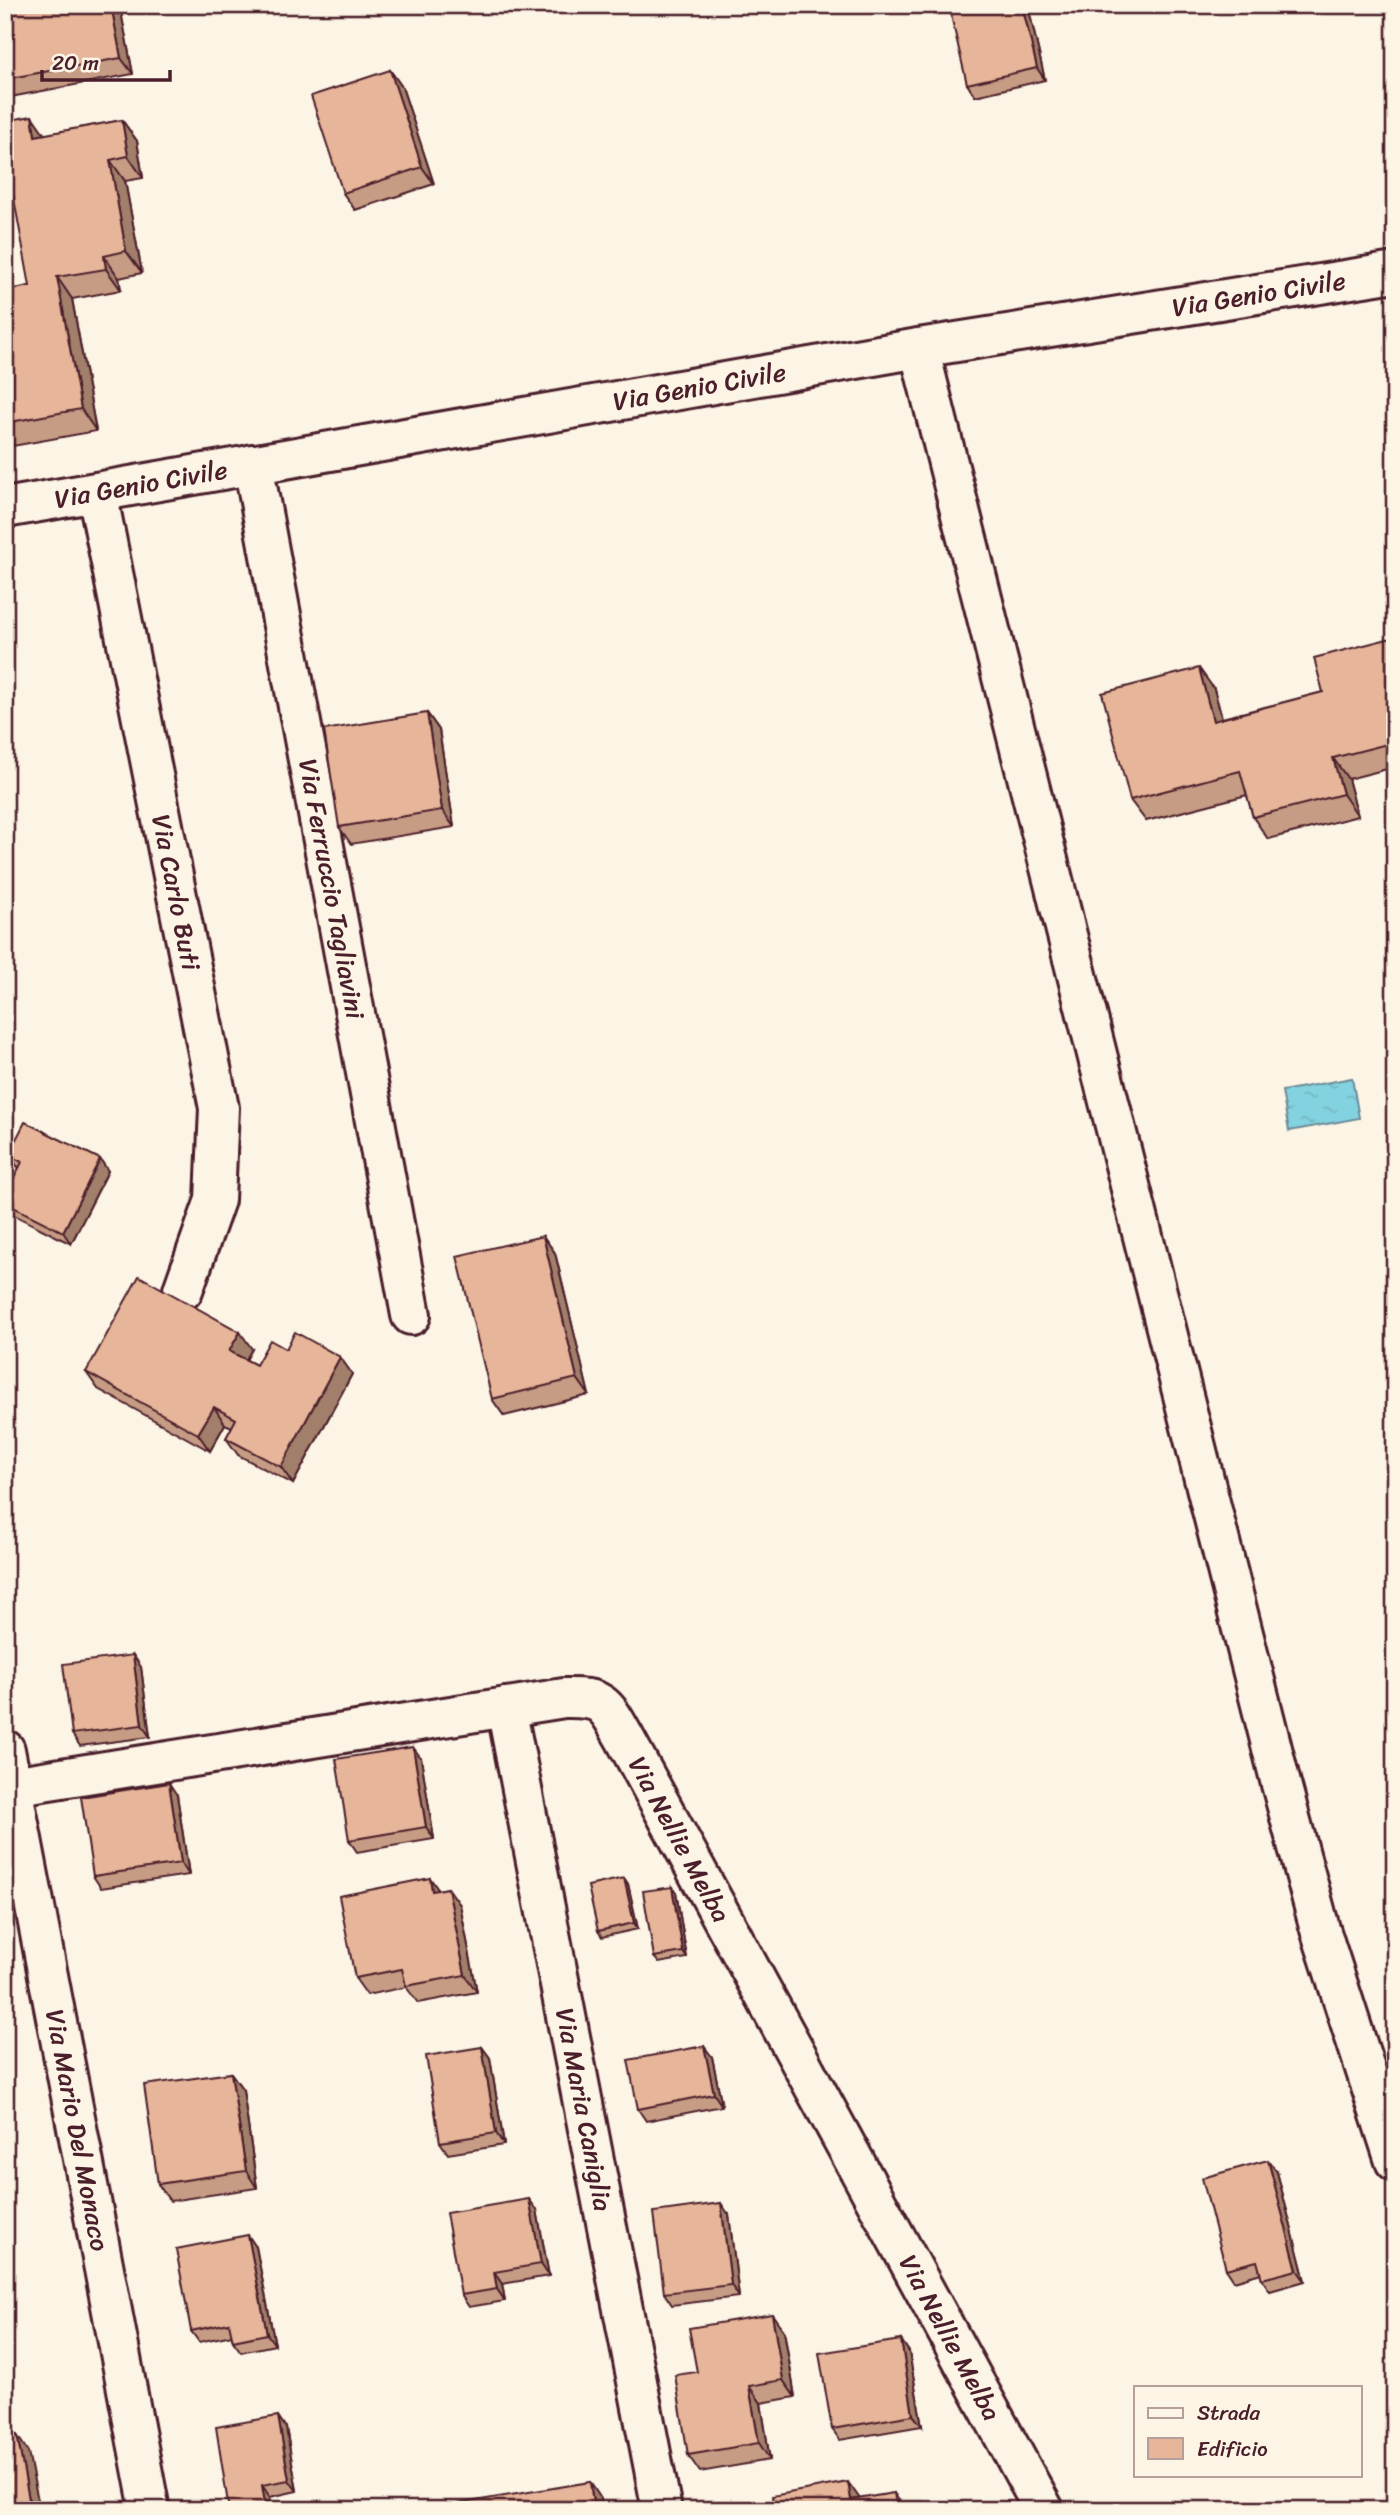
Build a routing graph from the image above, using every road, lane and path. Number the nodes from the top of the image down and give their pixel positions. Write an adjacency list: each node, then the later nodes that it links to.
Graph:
1 (1395, 272): 2 (street, Via Genio Civile)
2 (919, 348): 3 (street, Via Genio Civile); 10 (street)
3 (253, 464): 4 (street, Via Genio Civile); 7 (street, Via Ferruccio Tagliavini)
4 (97, 492): 5 (street, Via Genio Civile); 6 (street, Via Carlo Buti)
5 (5, 508)
6 (183, 1290)
7 (411, 1315)
8 (506, 1707): 9 (street, Via Nellie Melba); 12 (street, Via Maria Caniglia); 13 (street, Via Nellie Melba)
9 (8, 1775): 11 (street, Via Mario Del Monaco)
10 (1395, 2161)
11 (150, 2510)
12 (662, 2510)
13 (1044, 2510)

